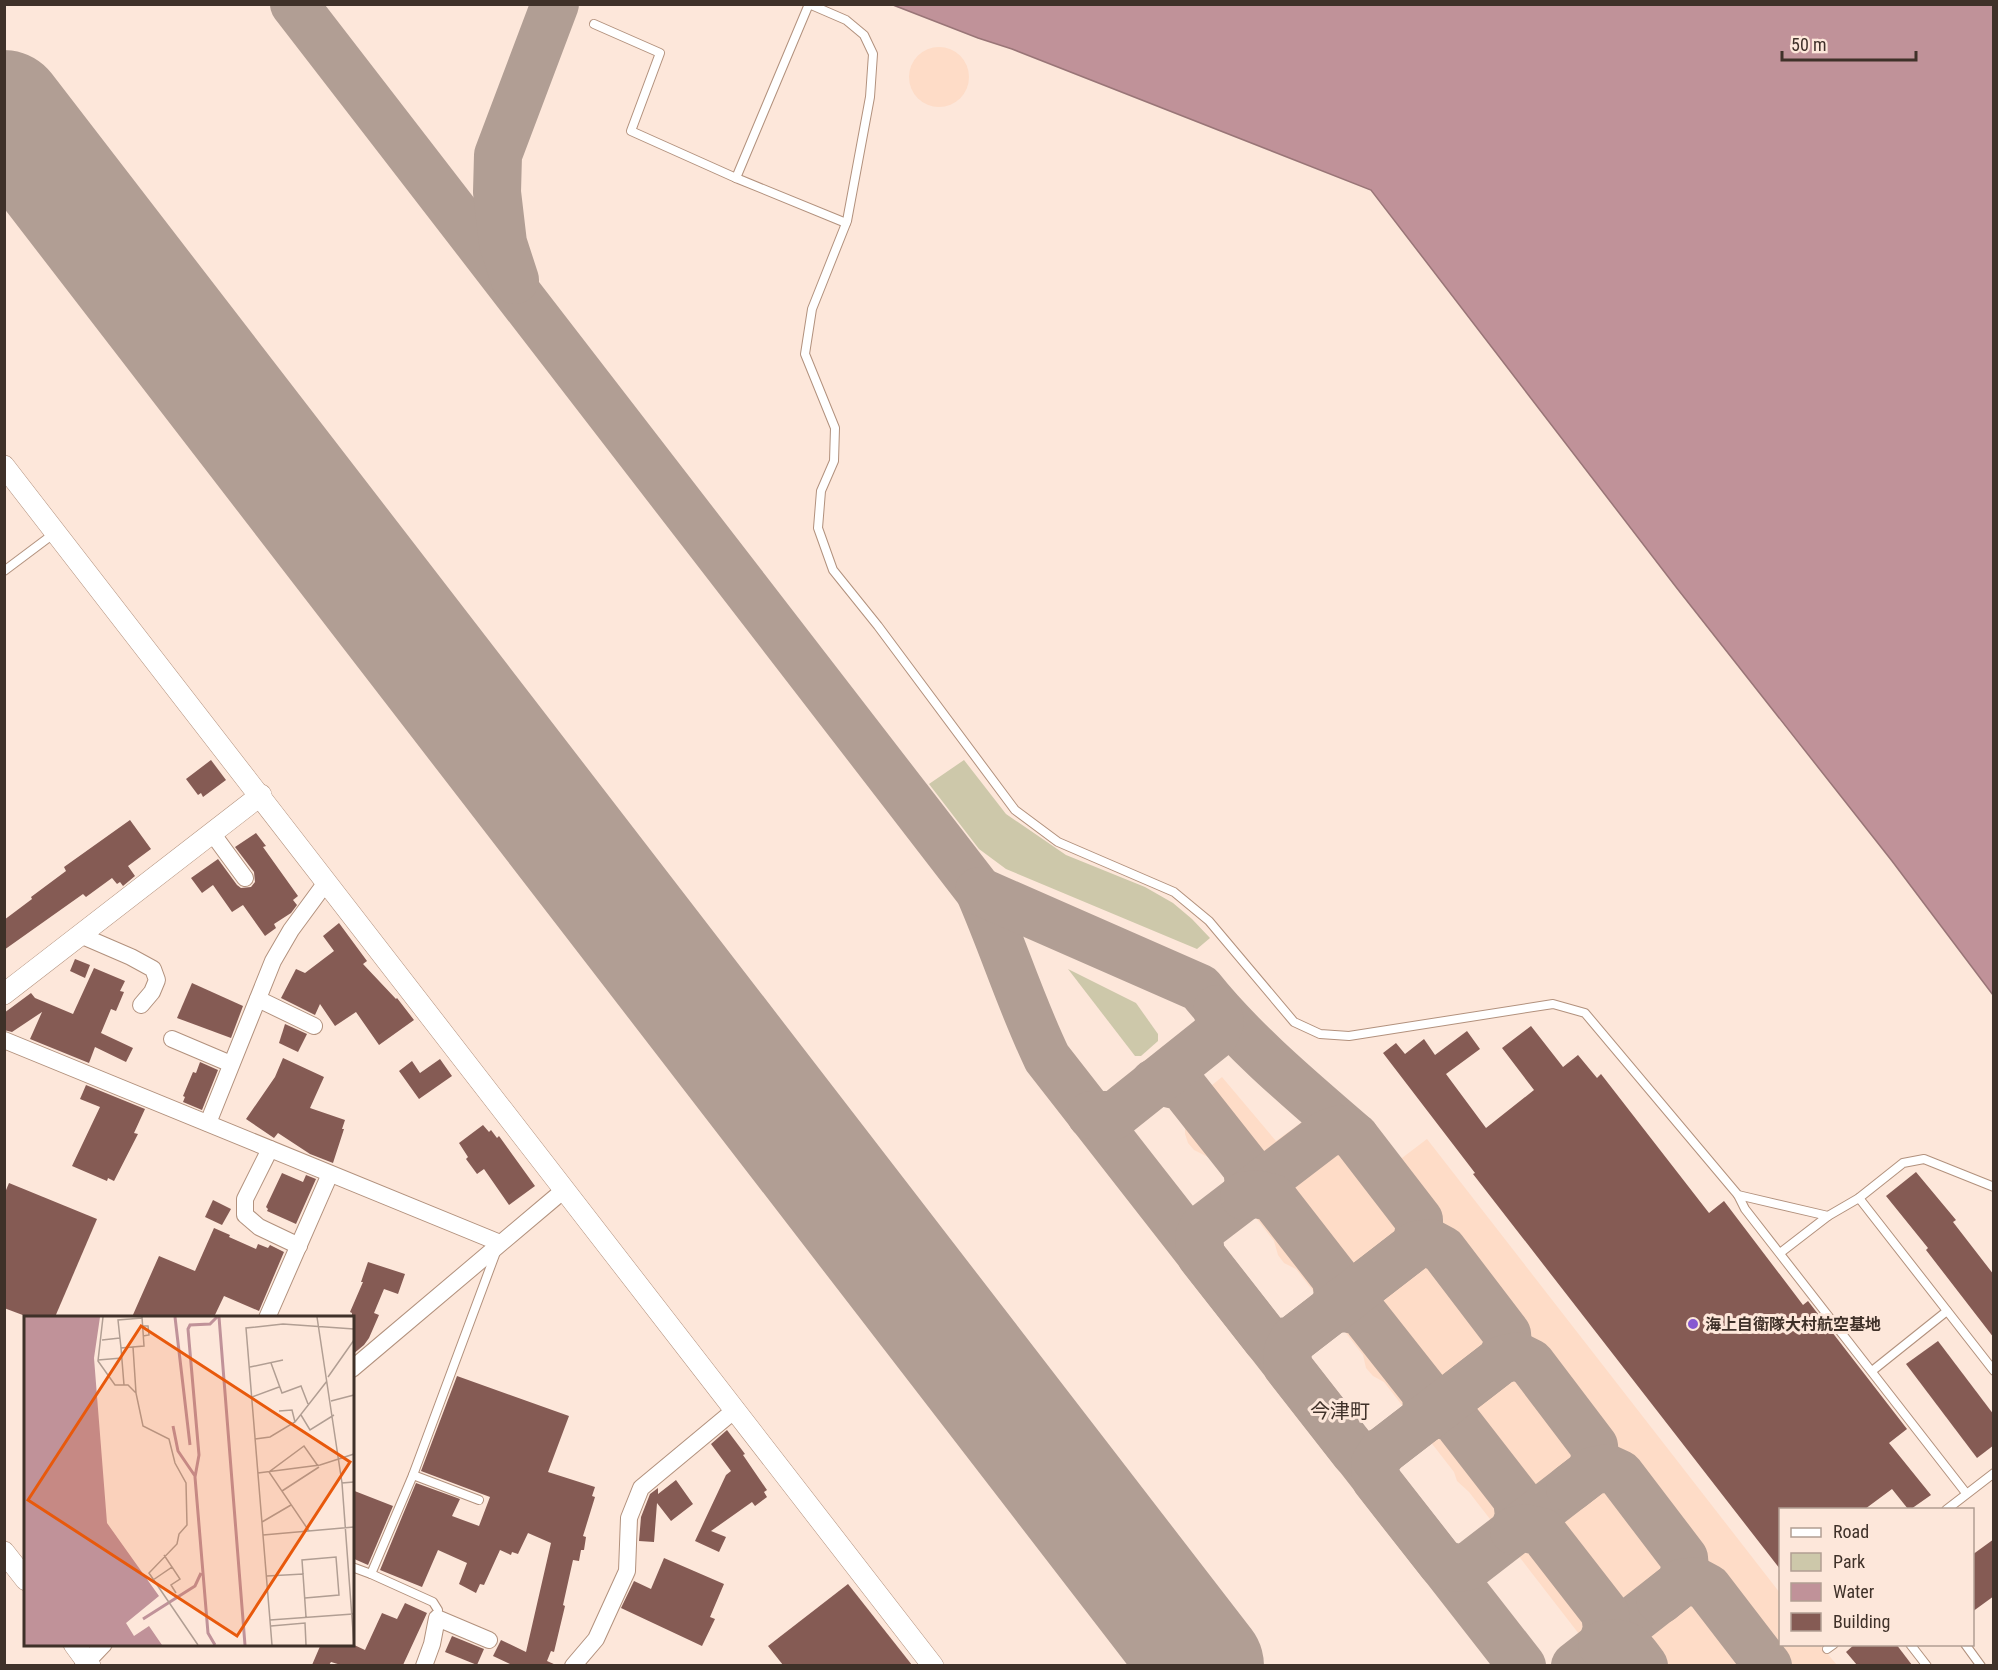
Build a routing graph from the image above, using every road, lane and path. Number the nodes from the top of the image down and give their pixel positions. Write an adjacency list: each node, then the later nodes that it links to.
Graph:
1 (809, 4): 3 (lane); 4 (lane)
2 (594, 24): 3 (lane)
3 (736, 178): 4 (lane)
4 (846, 224): 25 (lane)
5 (4, 466): 6 (street)
6 (56, 532): 7 (lane); 8 (street)
7 (4, 571)
8 (261, 795): 9 (street); 11 (street)
9 (212, 833): 10 (street); 12 (street)
10 (245, 878)
11 (327, 881): 14 (street); 24 (street)
12 (80, 935): 13 (street); 15 (street)
13 (4, 994)
14 (258, 999): 16 (street); 19 (street)
15 (141, 1005)
16 (314, 1026)
17 (172, 1039): 19 (street)
18 (4, 1040): 20 (street)
19 (231, 1064): 20 (street)
20 (207, 1123): 21 (street)
21 (270, 1149): 22 (street); 29 (street)
22 (330, 1174): 28 (street); 29 (street)
23 (1994, 1187): 26 (lane)
24 (564, 1190): 28 (street); 36 (street)
25 (1738, 1195): 27 (lane); 30 (lane)
26 (1859, 1198): 27 (lane); 31 (lane)
27 (1828, 1216): 30 (lane)
28 (500, 1243): 33 (street); 38 (lane)
29 (299, 1246): 32 (street)
30 (1780, 1253): 35 (lane)
31 (1947, 1311): 34 (lane); 35 (lane)
32 (267, 1316)
33 (354, 1367)
34 (1993, 1368)
35 (1872, 1371): 39 (lane)
36 (736, 1409): 54 (street); 55 (street)
37 (1994, 1473): 39 (lane)
38 (413, 1475): 40 (lane); 44 (lane)
39 (1966, 1493): 41 (lane)
40 (479, 1500)
41 (1947, 1508)
42 (4, 1552): 45 (street)
43 (354, 1568): 44 (lane)
44 (371, 1575): 46 (lane)
45 (24, 1577)
46 (436, 1618): 47 (street); 53 (street)
47 (489, 1640)
48 (75, 1646): 52 (street)
49 (102, 1646): 52 (street)
50 (1912, 1646): 56 (lane)
51 (1967, 1646): 57 (lane)
52 (87, 1664)
53 (424, 1665)
54 (573, 1665)
55 (933, 1665)
56 (1927, 1665)
57 (1981, 1665)

